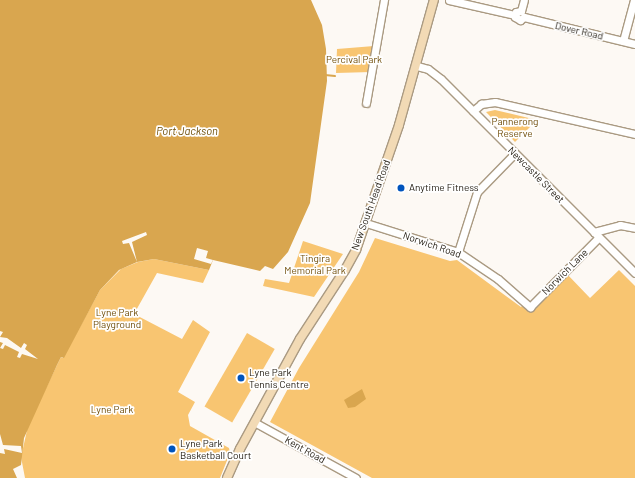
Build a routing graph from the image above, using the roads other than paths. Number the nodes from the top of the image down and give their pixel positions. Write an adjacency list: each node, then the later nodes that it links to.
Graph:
1 (384, 0): 10 (street)
2 (434, 0): 9 (main road, New South Head Road)
3 (449, 0): 6 (street, Dover Road)
4 (524, 0): 6 (street)
5 (634, 0): 7 (street)
6 (520, 14): 7 (street, Dover Road)
7 (623, 41): 8 (street, Dover Road)
8 (635, 44)
9 (417, 66): 11 (street, Newcastle Street); 14 (main road, New South Head Road)
10 (366, 103)
11 (473, 112): 12 (street); 13 (street, Newcastle Street)
12 (635, 134)
13 (515, 153): 16 (street, Newcastle Street); 17 (street)
14 (366, 223): 17 (street, Norwich Road); 20 (main road, New South Head Road)
15 (635, 228): 16 (street)
16 (596, 234): 18 (street, Newcastle Street); 19 (street, Norwich Lane)
17 (458, 252): 19 (street, Norwich Road)
18 (635, 272)
19 (530, 307)
20 (254, 422): 21 (main road, New South Head Road); 22 (street, Kent Road)
21 (227, 478)
22 (356, 478)

